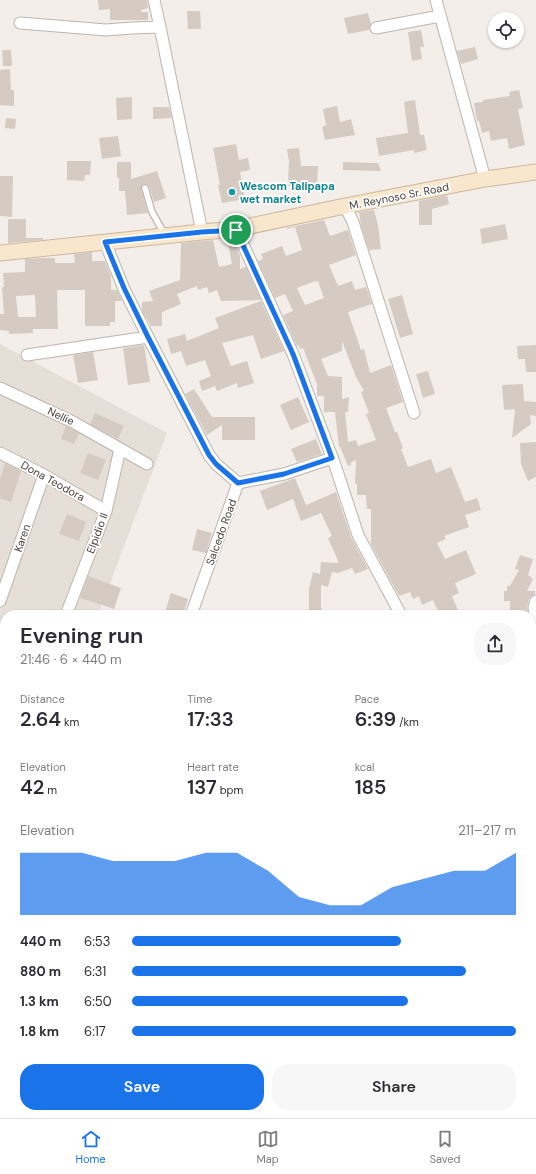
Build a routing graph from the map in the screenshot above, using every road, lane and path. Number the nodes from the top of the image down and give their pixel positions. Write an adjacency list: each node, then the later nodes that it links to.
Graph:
1 (154, 0): 5 (street)
2 (436, 0): 3 (street)
3 (440, 16): 6 (street); 8 (street)
4 (20, 23): 5 (street)
5 (160, 27): 12 (street)
6 (376, 28)
7 (536, 172): 8 (street, M. Reynoso Sr. Road)
8 (485, 179): 10 (street, M. Reynoso Sr. Road)
9 (145, 188): 13 (lane)
10 (345, 206): 11 (street, M. Reynoso Sr. Road); 19 (street)
11 (236, 230): 12 (street, M. Reynoso Sr. Road); 22 (street)
12 (202, 232): 13 (street, M. Reynoso Sr. Road)
13 (166, 236): 14 (street, M. Reynoso Sr. Road)
14 (105, 242): 15 (street, M. Reynoso Sr. Road); 16 (street)
15 (0, 253)
16 (148, 337): 17 (street); 25 (street)
17 (27, 355)
18 (0, 388): 20 (street, Nellie)
19 (414, 413)
20 (120, 449): 23 (street, Nellie); 26 (street, Elpidio II)
21 (1, 456): 24 (street, Dona Teodora)
22 (332, 458): 25 (street); 30 (street)
23 (147, 464)
24 (44, 475): 26 (street, Dona Teodora); 27 (street, Karen)
25 (238, 483): 29 (street, Salcedo Road)
26 (106, 511): 28 (street, Elpidio II)
27 (0, 601)
28 (68, 610)
29 (193, 610)
30 (398, 610)

